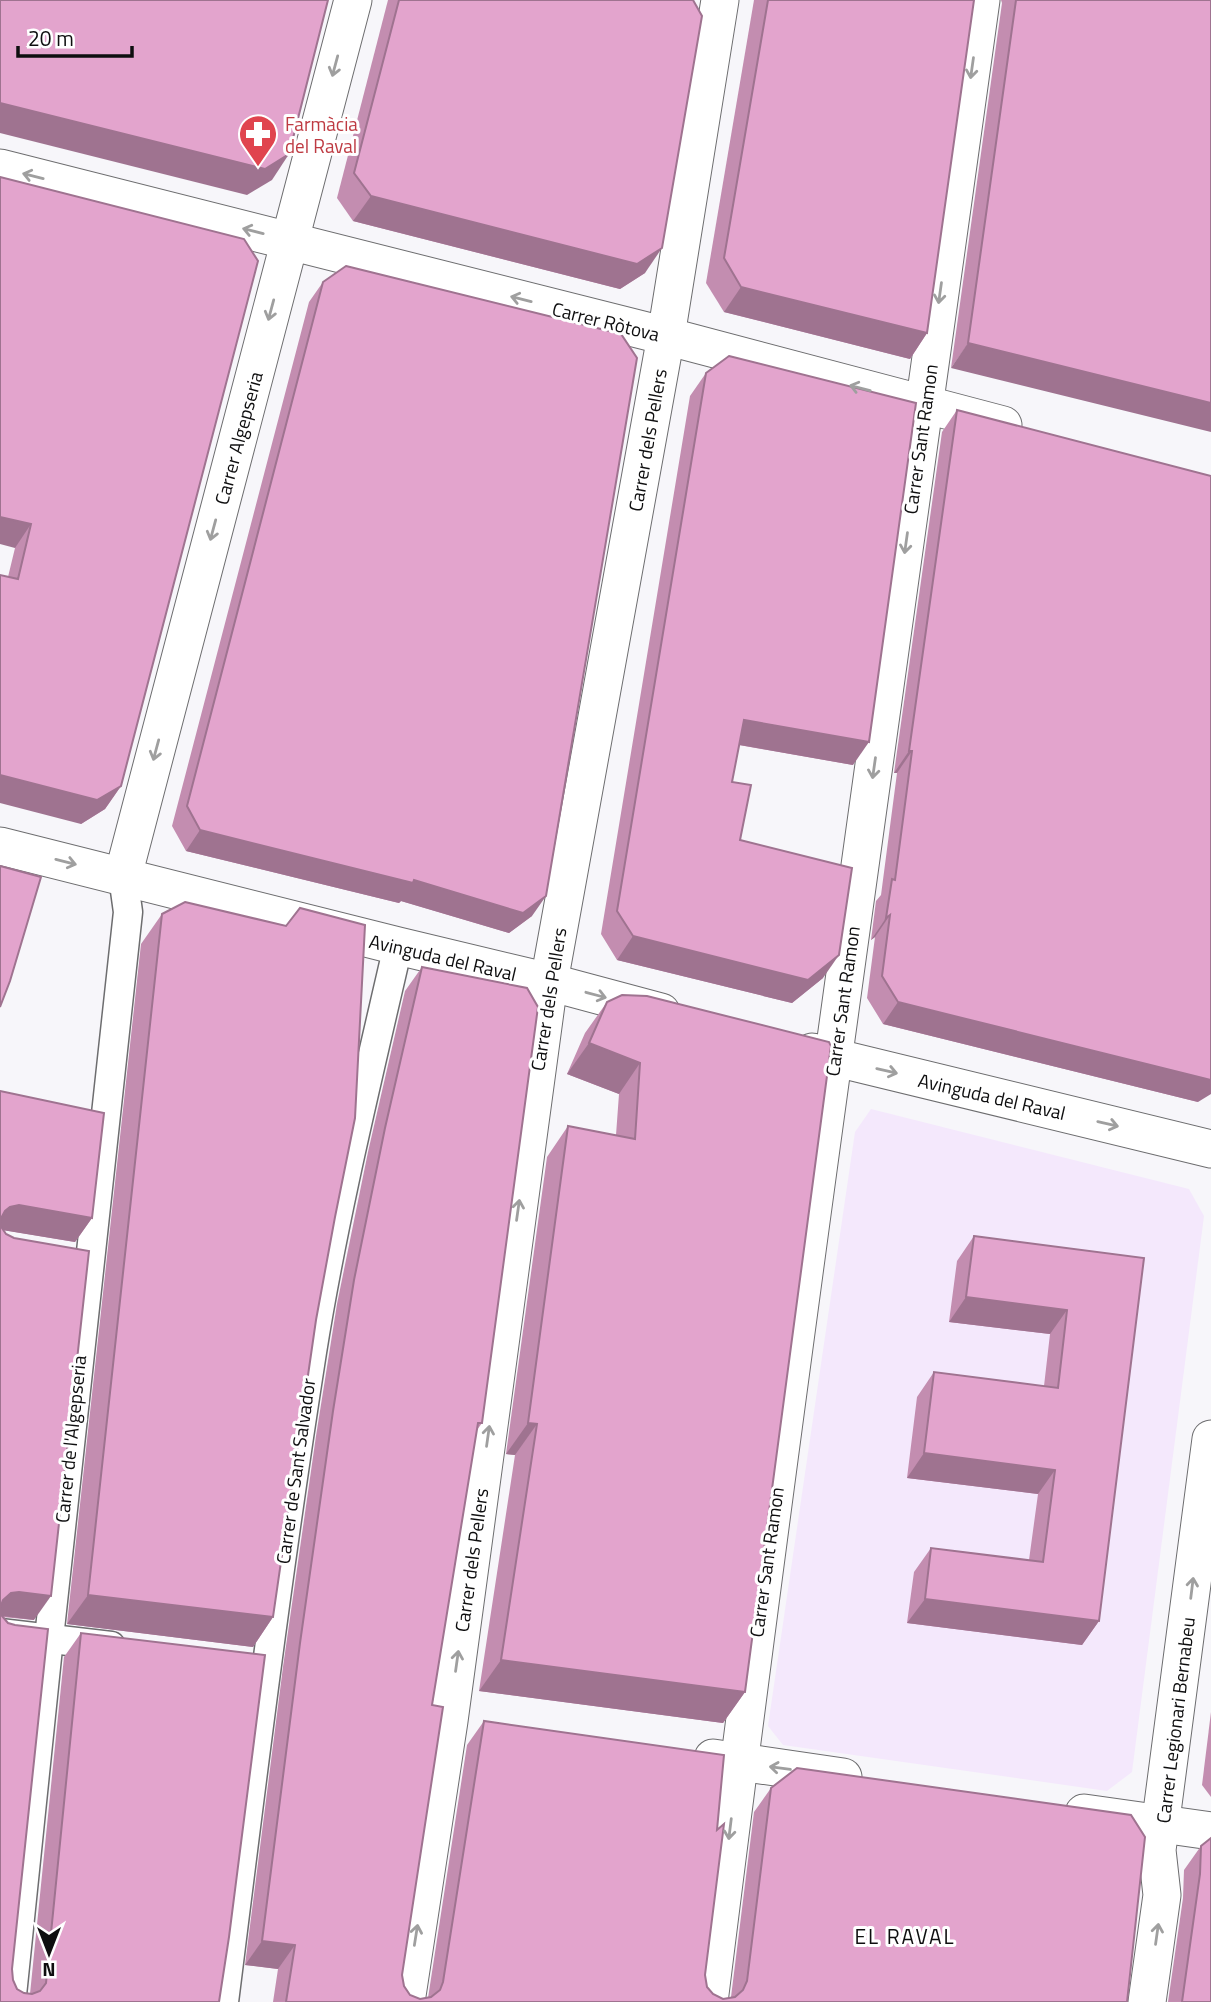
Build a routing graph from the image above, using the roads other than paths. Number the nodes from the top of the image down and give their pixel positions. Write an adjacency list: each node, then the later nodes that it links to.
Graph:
1 (353, 0): 5 (street, Carrer Algepseria, one-way to 5)
2 (720, 0): 6 (street, Carrer dels Pellers)
3 (981, 0): 7 (street, Carrer Sant Ramon, one-way to 7)
4 (0, 167): 5 (street, Carrer Ròtova, one-way to 4)
5 (289, 240): 6 (street, Carrer Ròtova, one-way to 5); 10 (street, Carrer Algepseria, one-way to 10)
6 (666, 336): 7 (street, Carrer Ròtova, one-way to 6); 12 (street, Carrer dels Pellers)
7 (925, 405): 8 (street, Carrer Ròtova); 15 (street, Carrer Sant Ramon, one-way to 15)
8 (1029, 431)
9 (0, 846): 10 (street, Avinguda del Raval, one-way to 10)
10 (123, 876): 11 (street, Avinguda del Raval); 19 (street, Carrer de l'Algepseria)
11 (398, 946): 12 (street, Avinguda del Raval); 28 (street, Carrer de Sant Salvador)
12 (550, 982): 13 (street, Avinguda del Raval, one-way to 13); 29 (street, Carrer dels Pellers, one-way to 12)
13 (696, 1021)
14 (775, 1042): 15 (street, Avinguda del Raval)
15 (834, 1058): 16 (street, Avinguda del Raval, one-way to 16); 22 (street, Carrer Sant Ramon)
16 (1211, 1149)
17 (1211, 1439): 25 (street, Carrer Legionari Bernabeu, one-way to 17)
18 (0, 1633): 19 (street)
19 (49, 1638): 20 (street); 27 (street, Carrer de l'Algepseria)
20 (130, 1648)
21 (683, 1754): 22 (street)
22 (738, 1762): 23 (street, one-way to 22); 30 (street, Carrer Sant Ramon, one-way to 30)
23 (875, 1782)
24 (1053, 1808): 25 (street)
25 (1162, 1824): 26 (street); 31 (street, Carrer Legionari Bernabeu, one-way to 25)
26 (1211, 1831)
27 (8, 1997)
28 (224, 2002)
29 (406, 2002)
30 (709, 2002)
31 (1147, 2002)

